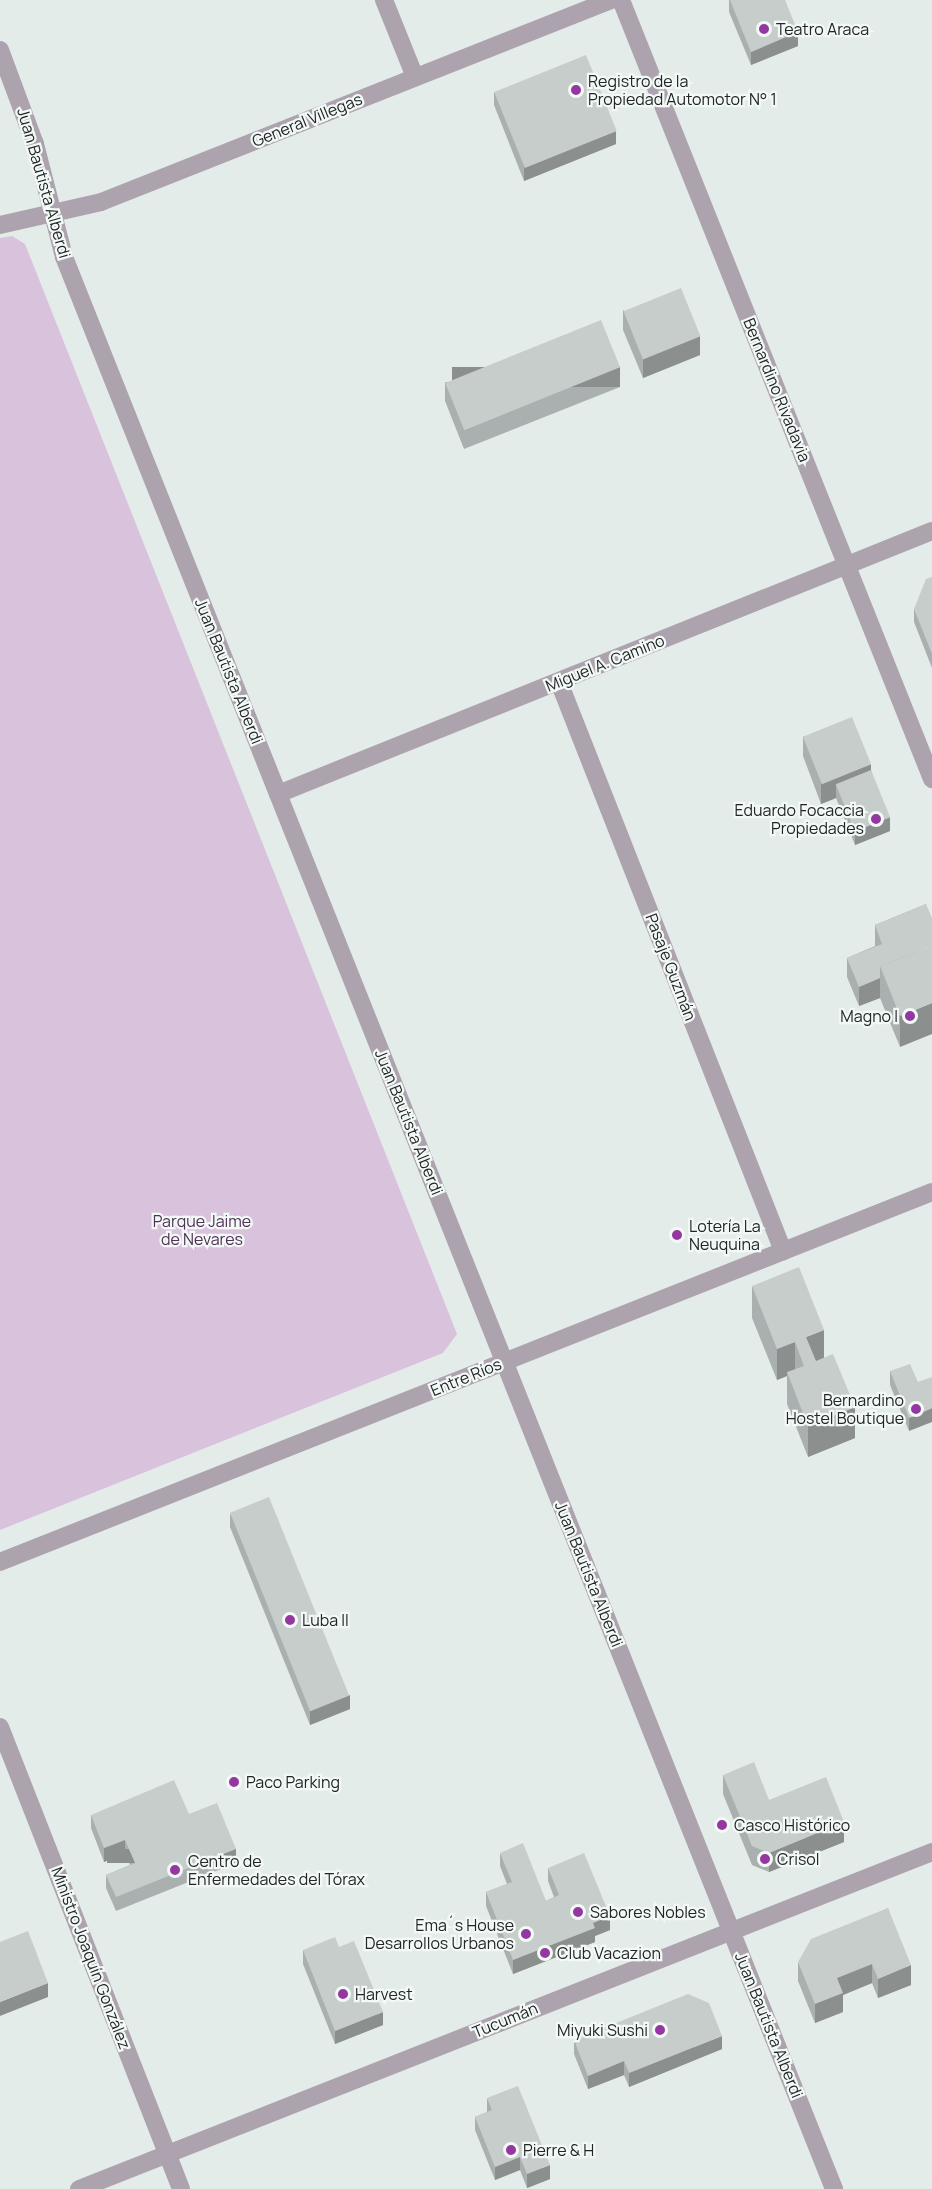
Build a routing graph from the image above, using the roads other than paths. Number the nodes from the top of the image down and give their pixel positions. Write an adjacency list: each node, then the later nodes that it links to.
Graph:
1 (384, 0): 5 (street)
2 (610, 0): 5 (street, General Villegas)
3 (621, 0): 9 (street, Bernardino Rivadavia)
4 (0, 50): 6 (street, Juan Bautista Alberdi)
5 (415, 77): 6 (street, General Villegas)
6 (53, 216): 7 (street, General Villegas); 12 (street, Juan Bautista Alberdi)
7 (0, 225)
8 (932, 531): 9 (street, Miguel A. Camino)
9 (847, 566): 10 (street, Miguel A. Camino); 11 (street, Bernardino Rivadavia)
10 (559, 682): 12 (street, Miguel A. Camino); 14 (street, Pasaje Guzmán)
11 (932, 779)
12 (278, 794): 15 (street, Juan Bautista Alberdi)
13 (932, 1192): 14 (street, Entre Ríos)
14 (783, 1251): 15 (street, Entre Ríos)
15 (505, 1362): 16 (street, Entre Ríos); 19 (street, Juan Bautista Alberdi)
16 (0, 1562)
17 (0, 1727): 20 (street, Ministro Joaquín González)
18 (932, 1852): 19 (street, Tucumán)
19 (732, 1931): 20 (street, Tucumán); 23 (street, Juan Bautista Alberdi)
20 (168, 2154): 21 (street, Tucumán); 22 (street, Ministro Joaquín González)
21 (79, 2189)
22 (181, 2189)
23 (834, 2189)

